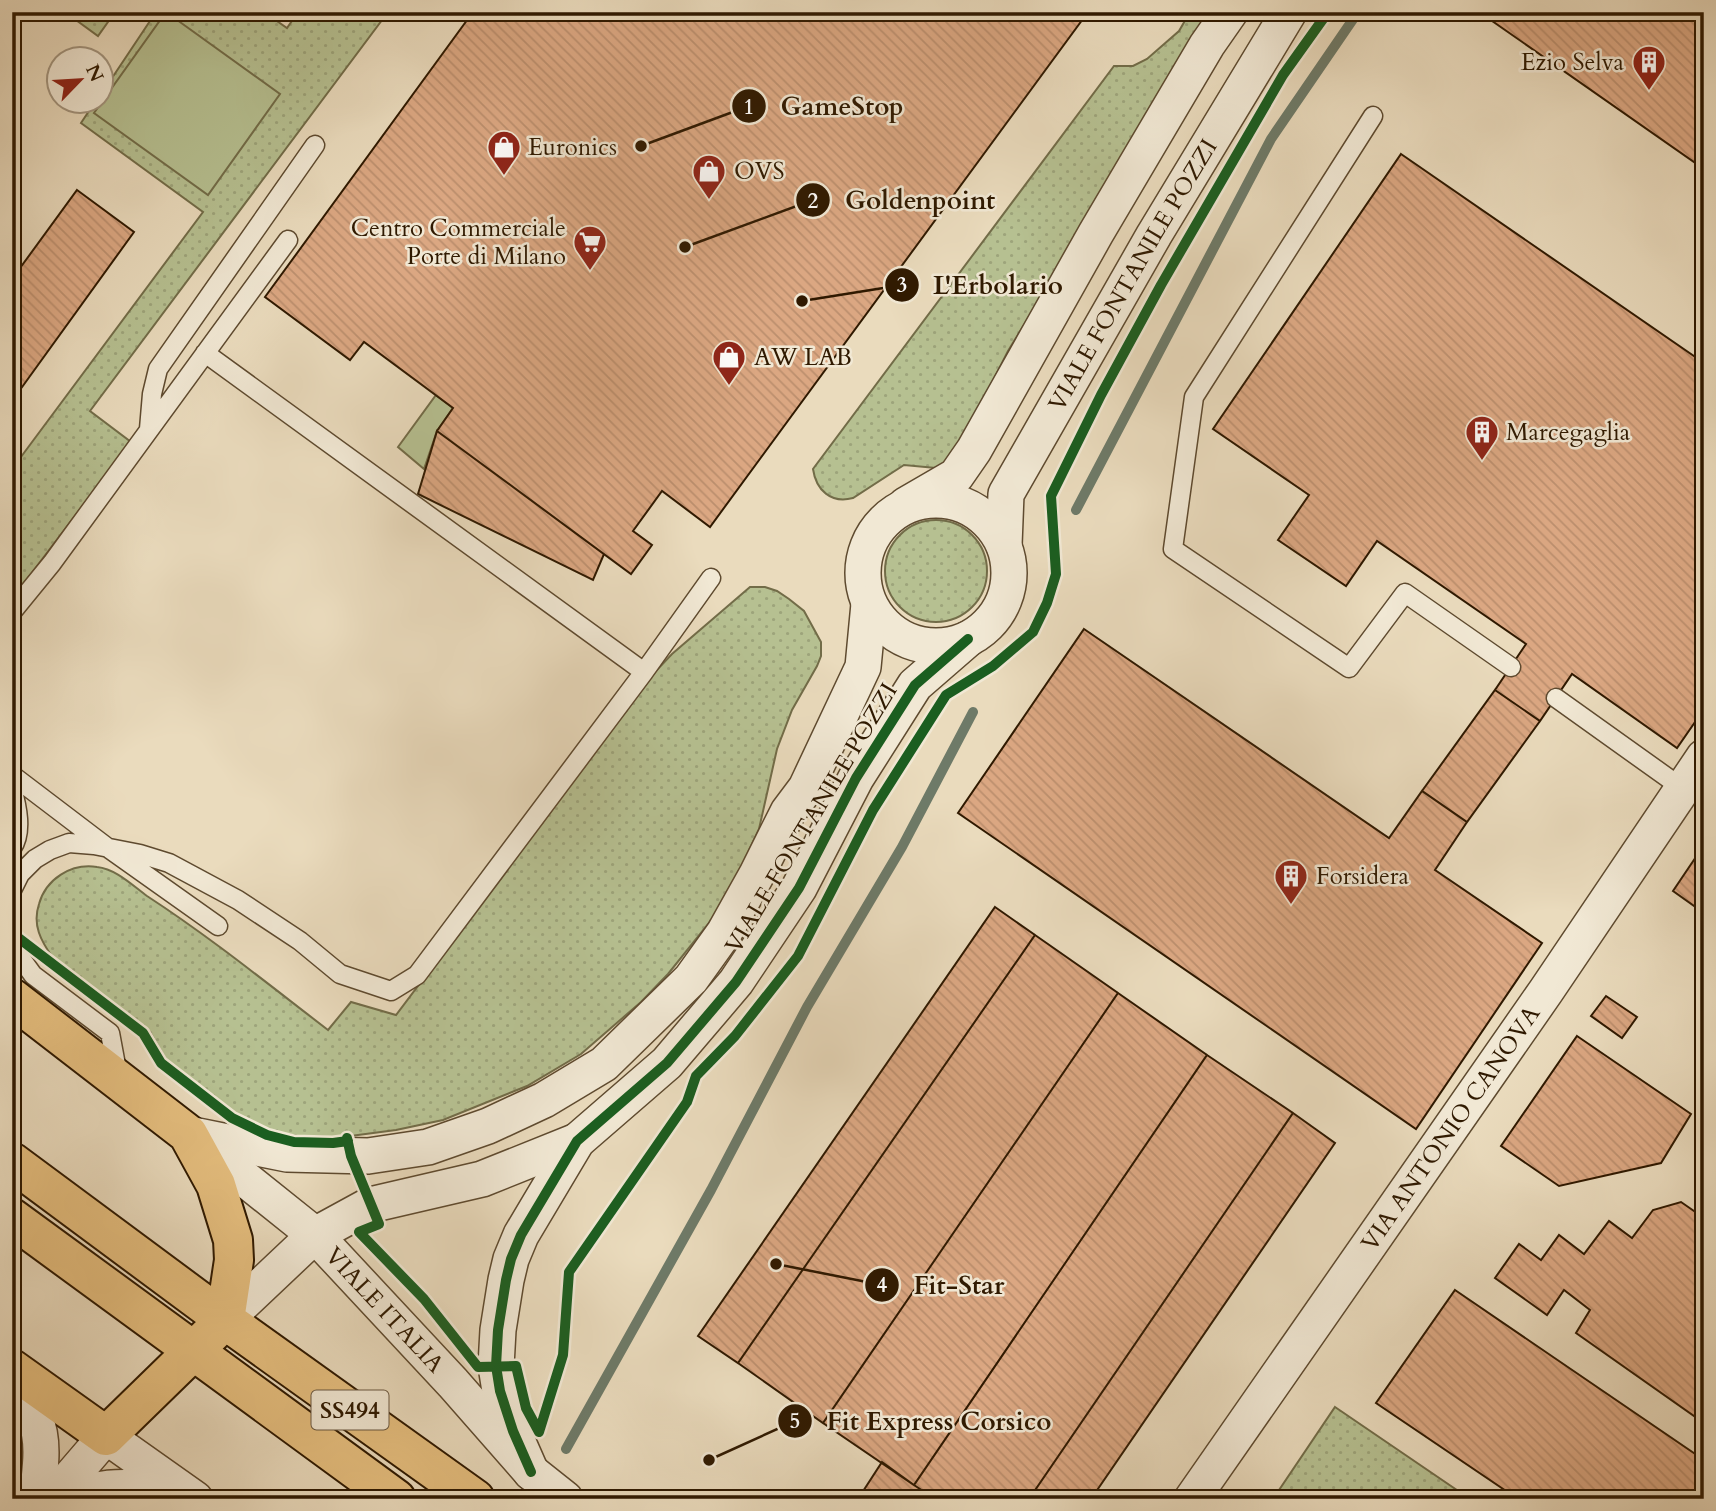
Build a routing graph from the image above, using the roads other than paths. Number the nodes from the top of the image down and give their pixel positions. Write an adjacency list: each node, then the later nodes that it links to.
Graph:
1 (1230, 12): 8 (street, VIALE FONTANILE POZZI)
2 (1289, 12): 9 (street, VIALE FONTANILE POZZI)
3 (1373, 116): 14 (lane)
4 (315, 145): 7 (lane)
5 (288, 240): 6 (lane)
6 (205, 353): 7 (lane); 15 (lane)
7 (149, 429): 12 (lane)
8 (906, 505): 9 (street); 11 (street, VIALE FONTANILE POZZI)
9 (1004, 545): 13 (street, VIALE FONTANILE POZZI)
10 (711, 578): 15 (lane)
11 (869, 604): 13 (street, VIALE FONTANILE POZZI); 28 (street, VIALE FONTANILE POZZI)
12 (12, 612)
13 (968, 639): 29 (street, VIALE FONTANILE POZZI)
14 (1511, 667)
15 (644, 672): 22 (lane)
16 (1556, 698): 20 (lane)
17 (1704, 757): 20 (street, VIA ANTONIO CANOVA)
18 (12, 775): 22 (lane)
19 (12, 788): 21 (lane)
20 (1682, 788): 46 (street, VIA ANTONIO CANOVA)
21 (12, 848)
22 (108, 848): 23 (lane); 24 (lane)
23 (12, 890)
24 (218, 926)
25 (12, 946): 27 (lane)
26 (12, 998): 27 (main road)
27 (118, 1079): 28 (main road)
28 (188, 1134): 32 (street, VIALE ITALIA); 33 (main road)
29 (577, 1141): 32 (street); 38 (street)
30 (12, 1162): 33 (main road, SS494)
31 (12, 1218): 34 (main road, SS494)
32 (315, 1234): 33 (street); 38 (street, VIALE ITALIA)
33 (225, 1320): 34 (main road); 44 (main road, SS494)
34 (192, 1351): 37 (main road); 43 (main road, SS494)
35 (12, 1369): 37 (main road)
36 (12, 1380): 40 (street)
37 (106, 1436): 39 (street); 41 (street)
38 (531, 1472): 45 (street, VIALE ITALIA)
39 (192, 1496): 42 (street)
40 (37, 1499)
41 (52, 1499)
42 (70, 1499)
43 (396, 1499)
44 (475, 1499)
45 (565, 1499)
46 (1192, 1499)

